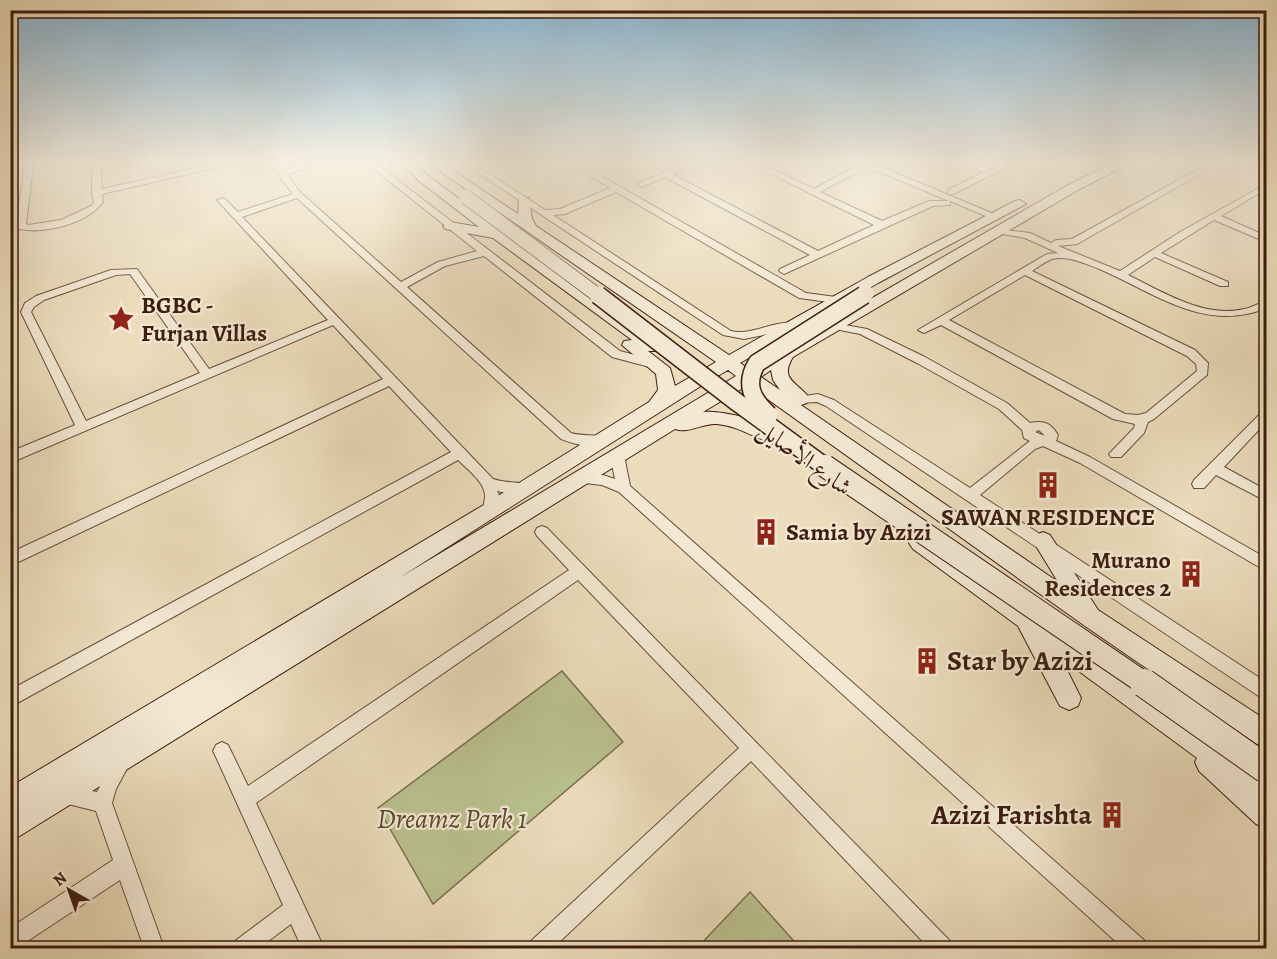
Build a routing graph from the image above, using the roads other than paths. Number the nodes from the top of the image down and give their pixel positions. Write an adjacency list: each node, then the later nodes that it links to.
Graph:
1 (25, 206): 2 (street)
2 (100, 206)
3 (226, 206): 28 (street)
4 (266, 206): 28 (street)
5 (310, 206): 50 (street)
6 (424, 206): 35 (street)
7 (460, 206): 37 (main road, شارع الأصايل)
8 (478, 206): 95 (main road, bridge)
9 (497, 206): 36 (main road)
10 (524, 206): 36 (main road)
11 (532, 206): 27 (street)
12 (578, 206): 27 (street)
13 (585, 206): 31 (street)
14 (645, 206): 52 (street)
15 (726, 206): 44 (street)
16 (842, 206): 34 (street)
17 (919, 206): 26 (street)
18 (925, 206): 26 (street)
19 (956, 206): 32 (street)
20 (957, 206): 33 (street)
21 (1019, 206): 33 (main road)
22 (1019, 206): 95 (main road, bridge)
23 (1042, 206): 30 (main road)
24 (1146, 206): 41 (street)
25 (1231, 206): 29 (street)
26 (911, 211): 34 (street)
27 (543, 213): 31 (street)
28 (236, 216): 58 (street)
29 (1213, 216): 38 (street); 43 (street)
30 (1017, 220): 33 (main road); 39 (street)
31 (557, 223): 59 (street)
32 (982, 224): 33 (main road); 53 (main road)
33 (998, 224): 39 (street); 55 (main road)
34 (882, 225): 44 (street)
35 (450, 226): 37 (main road); 40 (street)
36 (531, 229): 63 (main road)
37 (498, 235): 46 (main road, شارع الأصايل)
38 (1266, 239)
39 (1048, 242): 41 (street); 45 (street)
40 (475, 244): 42 (street); 50 (street)
41 (1073, 250): 45 (street); 49 (street)
42 (486, 253): 50 (street); 67 (street)
43 (1153, 253): 49 (street); 51 (street)
44 (818, 255): 47 (street)
45 (1050, 256): 48 (street)
46 (540, 265): 67 (main road); 70 (main road, شارع الأصايل)
47 (784, 271)
48 (1025, 271): 57 (street); 76 (street)
49 (1120, 276): 54 (street)
50 (395, 283): 79 (street)
51 (1224, 284)
52 (803, 296): 53 (street); 56 (street)
53 (836, 300): 56 (main road)
54 (1266, 304)
55 (851, 315): 60 (main road); 62 (street)
56 (809, 316): 59 (main road)
57 (940, 320): 61 (street); 76 (street)
58 (334, 321): 68 (street); 69 (street)
59 (793, 326): 64 (main road)
60 (834, 326): 62 (street); 65 (main road)
61 (924, 330)
62 (863, 331): 78 (street)
63 (685, 334): 64 (main road); 66 (main road)
64 (760, 345): 66 (main road)
65 (786, 355): 71 (main road); 73 (main road)
66 (729, 363): 70 (main road); 71 (main road)
67 (657, 365): 74 (main road)
68 (207, 375): 77 (street); 77 (street)
69 (391, 380): 83 (street); 100 (street)
70 (698, 380): 71 (main road); 72 (main road, شارع الأصايل); 74 (main road)
71 (742, 381): 72 (main road); 96 (main road)
72 (718, 395): 80 (main road, شارع الأصايل); 82 (main road)
73 (802, 400): 93 (street); 96 (main road)
74 (656, 406): 82 (main road)
75 (1266, 416): 87 (street)
76 (1142, 420): 84 (street)
77 (82, 428): 85 (street)
78 (1031, 428): 81 (street); 86 (street)
79 (566, 436): 82 (street); 88 (street)
80 (776, 438): 82 (main road); 103 (main road, شارع الأصايل)
81 (1046, 438): 86 (street); 101 (street)
82 (611, 447): 88 (main road); 91 (street)
83 (459, 453): 89 (street); 107 (street)
84 (1116, 454)
85 (10, 458)
86 (1004, 467): 93 (street)
87 (1214, 468): 90 (street); 94 (street)
88 (574, 470): 91 (street); 92 (main road); 112 (main road)
89 (488, 483): 92 (street); 97 (street)
90 (1199, 484)
91 (624, 488): 129 (street)
92 (527, 489): 97 (main road)
93 (971, 495): 99 (street)
94 (1266, 496)
95 (881, 504): 113 (main road, bridge)
96 (931, 505): 104 (main road)
97 (489, 512): 117 (main road)
98 (542, 532): 102 (street)
99 (1042, 541): 104 (main road); 105 (street)
100 (10, 560)
101 (1266, 564)
102 (579, 571): 110 (street); 116 (street)
103 (1023, 617): 106 (main road); 108 (main road, شارع الأصايل)
104 (1093, 619): 109 (main road)
105 (1266, 691)
106 (1070, 698)
107 (10, 699)
108 (1164, 718): 114 (main road, شارع الأصايل); 119 (main road)
109 (1266, 735)
110 (751, 749): 127 (street); 128 (street)
111 (222, 751): 116 (street)
112 (124, 757): 115 (main road); 118 (street)
113 (1266, 770)
114 (1266, 792)
115 (64, 795): 118 (street); 120 (main road)
116 (244, 800): 122 (street)
117 (10, 803)
118 (102, 803): 121 (street)
119 (1266, 814)
120 (10, 828)
121 (124, 865): 123 (street); 124 (street)
122 (295, 909): 125 (street); 126 (street)
123 (10, 940)
124 (154, 948)
125 (242, 948)
126 (313, 948)
127 (538, 948)
128 (943, 948)
129 (1138, 948)

